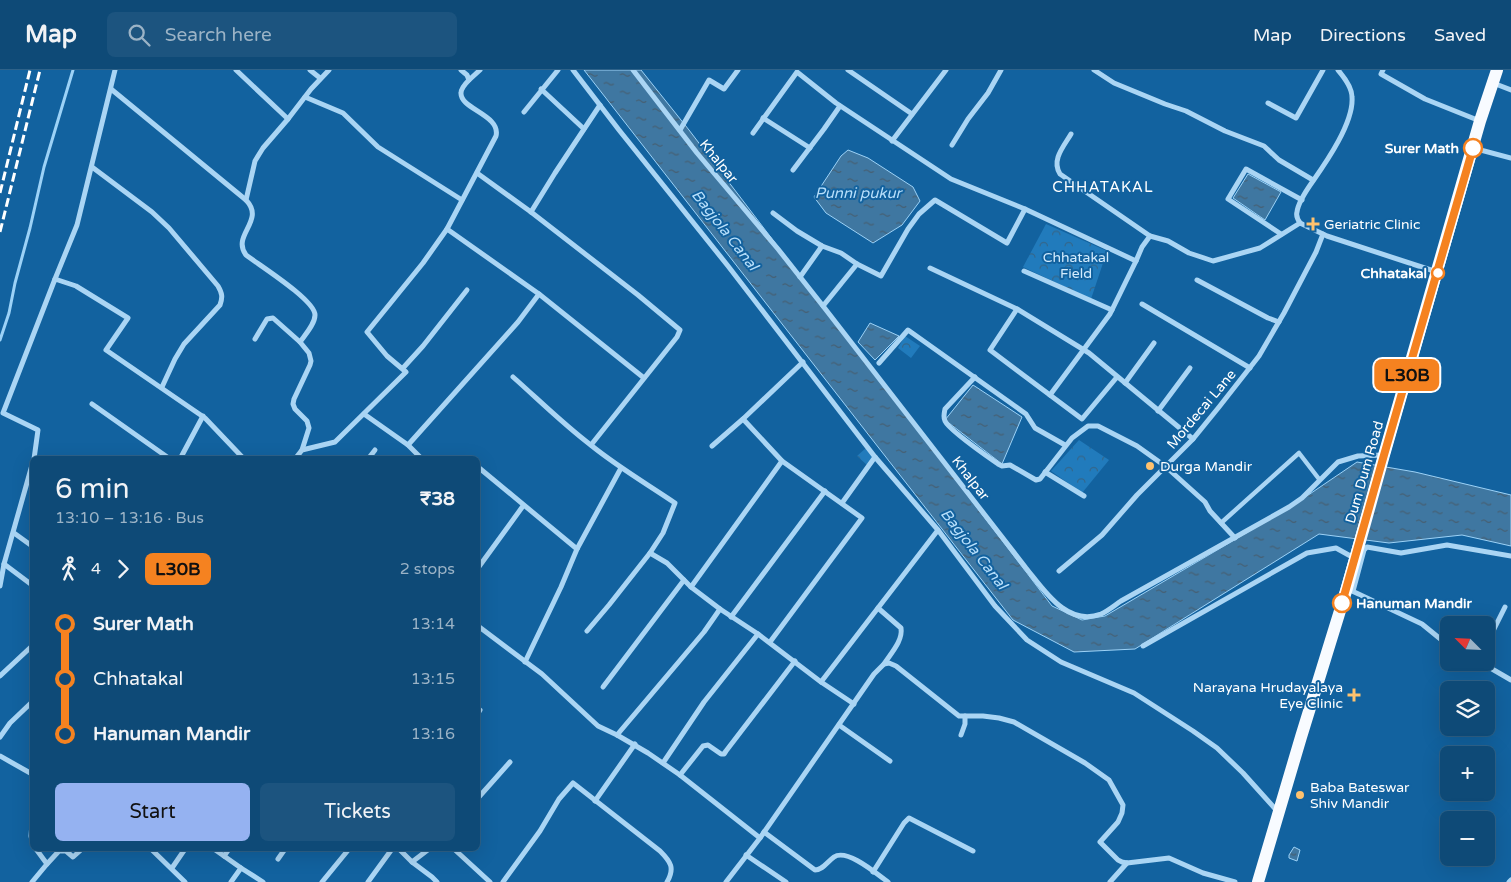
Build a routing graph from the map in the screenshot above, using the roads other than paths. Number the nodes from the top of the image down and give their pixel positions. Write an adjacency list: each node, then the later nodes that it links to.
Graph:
1 (236, 70): 32 (street)
2 (310, 70): 20 (street)
3 (329, 70): 20 (street)
4 (461, 70): 21 (street)
5 (480, 70): 21 (street)
6 (558, 70): 23 (street)
7 (573, 70): 27 (street)
8 (633, 70): 35 (street, Khalpar)
9 (738, 70): 35 (street)
10 (848, 70): 30 (street)
11 (946, 70): 30 (street)
12 (1001, 70): 39 (street)
13 (1094, 70): 46 (street)
14 (1323, 70): 26 (street)
15 (1338, 70): 46 (street)
16 (1384, 70): 33 (street)
17 (798, 71): 28 (street); 31 (street)
18 (116, 72): 22 (street)
19 (1495, 76): 24 (street); 33 (main road, Dum Dum Road)
20 (320, 78): 25 (street)
21 (469, 80): 45 (street)
22 (111, 89): 43 (street); 47 (street)
23 (541, 89): 29 (street); 34 (street)
24 (1511, 90)
25 (305, 97): 32 (street); 48 (street)
26 (1268, 103)
27 (600, 105): 34 (street); 78 (street)
28 (840, 106): 38 (street); 40 (street)
29 (524, 112)
30 (912, 114): 38 (street)
31 (763, 118): 36 (street); 40 (street)
32 (288, 119): 47 (street)
33 (1480, 121): 41 (main road, Dum Dum Road)
34 (584, 129): 51 (street)
35 (680, 130): 64 (street, Khalpar)
36 (753, 133)
37 (1071, 134): 57 (street)
38 (892, 141): 50 (street)
39 (952, 145)
40 (810, 148): 44 (street)
41 (1473, 148): 42 (street); 63 (main road, Dum Dum Road)
42 (1511, 158)
43 (92, 167): 65 (street); 88 (street)
44 (793, 170)
45 (477, 173): 48 (street); 51 (street)
46 (1313, 180): 49 (street)
47 (246, 200): 75 (street)
48 (462, 200): 54 (street)
49 (1302, 200): 53 (street); 55 (street)
50 (1025, 209): 59 (street); 60 (street)
51 (531, 212): 86 (street)
52 (773, 213): 58 (street)
53 (1300, 223): 55 (street); 56 (street)
54 (447, 229): 68 (street); 80 (street)
55 (1281, 234): 57 (street)
56 (1323, 234): 63 (street); 73 (street, Mordecai Lane)
57 (1150, 236): 59 (street)
58 (822, 246): 60 (street); 64 (street)
59 (1136, 261): 72 (street)
60 (857, 264): 70 (street)
61 (930, 268): 71 (street)
62 (1024, 271): 72 (street)
63 (1438, 273): 102 (main road, Dum Dum Road)
64 (800, 277): 70 (street, Khalpar)
65 (55, 279): 88 (street); 103 (street)
66 (1197, 280): 73 (street)
67 (467, 290): 80 (street)
68 (539, 294): 86 (street); 96 (street)
69 (1142, 304): 82 (street)
70 (823, 306): 125 (street, Khalpar)
71 (1018, 309): 77 (street); 89 (street)
72 (1112, 310): 77 (street)
73 (1279, 322): 82 (street, Mordecai Lane)
74 (255, 339): 75 (street)
75 (300, 342): 100 (street)
76 (1154, 343): 87 (street)
77 (1083, 350): 85 (street); 89 (street)
78 (802, 362): 94 (street); 110 (street)
79 (879, 363): 84 (street)
80 (403, 368): 92 (street)
81 (1190, 368): 91 (street)
82 (1250, 368): 95 (street, Mordecai Lane)
83 (513, 376): 98 (street)
84 (975, 377): 97 (street); 115 (street)
85 (1117, 377): 87 (street); 89 (street)
86 (644, 378): 98 (street)
87 (1125, 383): 91 (street)
88 (162, 387): 93 (street)
89 (1050, 395)
90 (92, 404): 104 (street)
91 (1158, 410): 95 (street)
92 (364, 414): 96 (street); 100 (street)
93 (203, 416): 105 (street); 106 (street)
94 (743, 419): 99 (street); 111 (street)
95 (1193, 439): 112 (street, Mordecai Lane)
96 (408, 445): 109 (street)
97 (1065, 445): 112 (street); 115 (street)
98 (591, 446): 113 (street)
99 (712, 446)
100 (302, 450): 107 (street)
101 (375, 450): 108 (street)
102 (1384, 455): 117 (street, Khalpar); 129 (main road, Dum Dum Road)
103 (34, 456)
104 (166, 456)
105 (182, 456)
106 (240, 456)
107 (297, 456)
108 (370, 456)
109 (419, 456)
110 (875, 457): 120 (street); 123 (street)
111 (782, 461): 118 (street); 137 (street)
112 (1165, 466): 122 (street); 133 (street, Mordecai Lane)
113 (620, 468): 127 (street); 128 (street)
114 (480, 470): 121 (street)
115 (1044, 472): 119 (street)
116 (30, 473): 124 (street)
117 (1319, 479): 122 (street); 125 (street, Khalpar)
118 (825, 491): 120 (street); 142 (street)
119 (1084, 496)
120 (842, 503): 148 (street)
121 (523, 506): 127 (street); 132 (street)
122 (1221, 523): 125 (street)
123 (938, 530): 140 (street); 175 (street)
124 (14, 533): 126 (street); 131 (street)
125 (1235, 538)
126 (30, 545)
127 (577, 549): 152 (street)
128 (650, 553): 134 (street); 145 (street)
129 (1356, 554): 138 (main road, Dum Dum Road); 149 (street)
130 (1511, 556): 138 (street)
131 (4, 564): 135 (street); 136 (street)
132 (480, 565)
133 (1059, 571)
134 (684, 580): 137 (street); 158 (street)
135 (30, 584)
136 (0, 586)
137 (691, 586): 141 (street)
138 (1350, 590): 147 (street); 175 (main road, Dum Dum Road)
139 (1505, 607): 143 (street)
140 (878, 608): 153 (street); 157 (street)
141 (720, 609): 142 (street); 163 (street)
142 (731, 617): 146 (street)
143 (1495, 627)
144 (480, 628): 152 (street)
145 (588, 631)
146 (758, 634): 148 (street); 170 (street)
147 (1440, 639)
148 (770, 642): 151 (street)
149 (1144, 646)
150 (30, 648): 155 (street)
151 (795, 661): 157 (street); 172 (street)
152 (525, 662): 163 (street)
153 (884, 664): 160 (street); 161 (street)
154 (1495, 671): 156 (street)
155 (0, 676)
156 (1511, 680)
157 (821, 682): 160 (street)
158 (603, 687)
159 (30, 704): 165 (street)
160 (854, 704): 162 (street)
161 (965, 716): 164 (street); 197 (street)
162 (839, 725): 168 (street); 176 (street)
163 (617, 735): 166 (street)
164 (962, 735)
165 (0, 737)
166 (635, 744): 170 (street); 174 (street)
167 (0, 756): 171 (street)
168 (890, 761)
169 (510, 762): 173 (street)
170 (663, 763): 172 (street)
171 (30, 773)
172 (680, 775): 177 (street)
173 (480, 796)
174 (595, 801): 210 (street); 211 (street)
175 (1278, 813): 217 (main road, Dum Dum Road)
176 (764, 832): 177 (street); 201 (street)
177 (760, 838): 193 (street)
178 (37, 851): 198 (street)
179 (59, 851): 198 (street)
180 (66, 851): 181 (street)
181 (80, 851)
182 (153, 851): 199 (street)
183 (184, 851): 199 (street)
184 (217, 851): 194 (street)
185 (228, 851): 194 (street)
186 (284, 851): 195 (street)
187 (347, 851): 206 (street)
188 (391, 851): 207 (street)
189 (401, 851): 196 (street)
190 (426, 851): 196 (street)
191 (456, 851): 209 (street)
192 (973, 851): 201 (street)
193 (746, 855): 212 (street); 213 (street)
194 (224, 856): 200 (street)
195 (278, 859)
196 (412, 862): 208 (street)
197 (1126, 863): 215 (street); 216 (street)
198 (47, 864): 202 (street)
199 (172, 868): 203 (street)
200 (241, 868): 204 (street); 205 (street)
201 (873, 872): 214 (street)
202 (32, 882)
203 (185, 882)
204 (231, 882)
205 (263, 882)
206 (322, 882)
207 (368, 882)
208 (437, 882)
209 (490, 882)
210 (503, 882)
211 (666, 882)
212 (726, 882)
213 (786, 882)
214 (888, 882)
215 (1111, 882)
216 (1235, 882)
217 (1258, 882)

